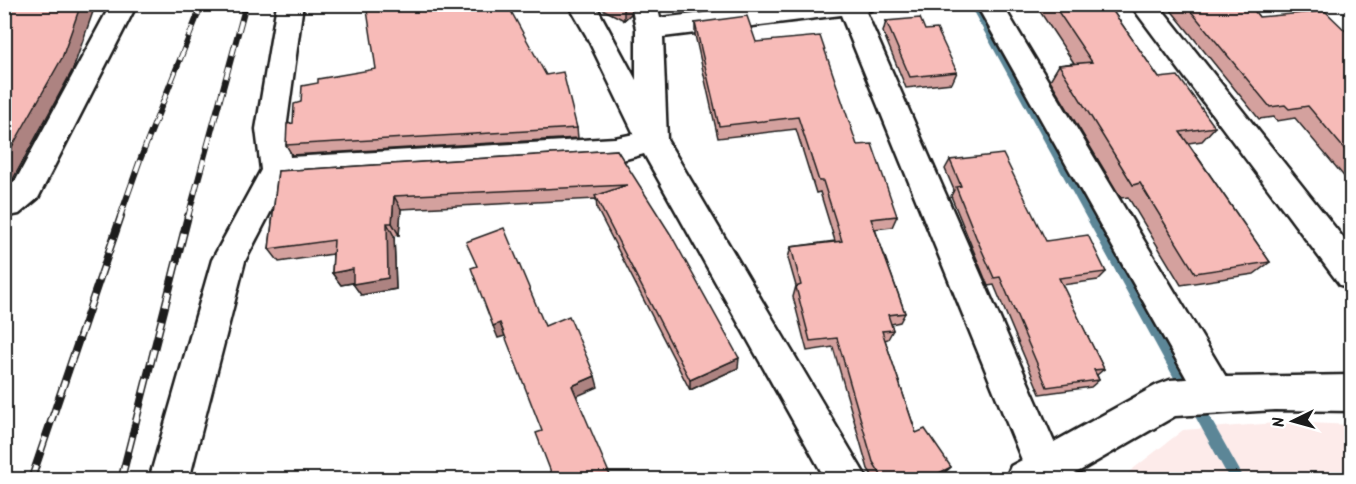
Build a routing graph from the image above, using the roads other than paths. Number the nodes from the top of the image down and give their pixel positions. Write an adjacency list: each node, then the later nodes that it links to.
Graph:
1 (124, 4): 10 (street)
2 (290, 4): 9 (street)
3 (581, 4): 8 (street)
4 (989, 4): 13 (street)
5 (1143, 4): 11 (street)
6 (854, 5): 7 (street); 14 (street)
7 (647, 17): 8 (street)
8 (652, 141): 9 (street); 16 (street)
9 (277, 170): 15 (street)
10 (6, 208)
11 (1352, 275)
12 (1352, 393): 13 (street)
13 (1196, 395): 14 (street)
14 (1036, 474)
15 (169, 480)
16 (848, 480)

